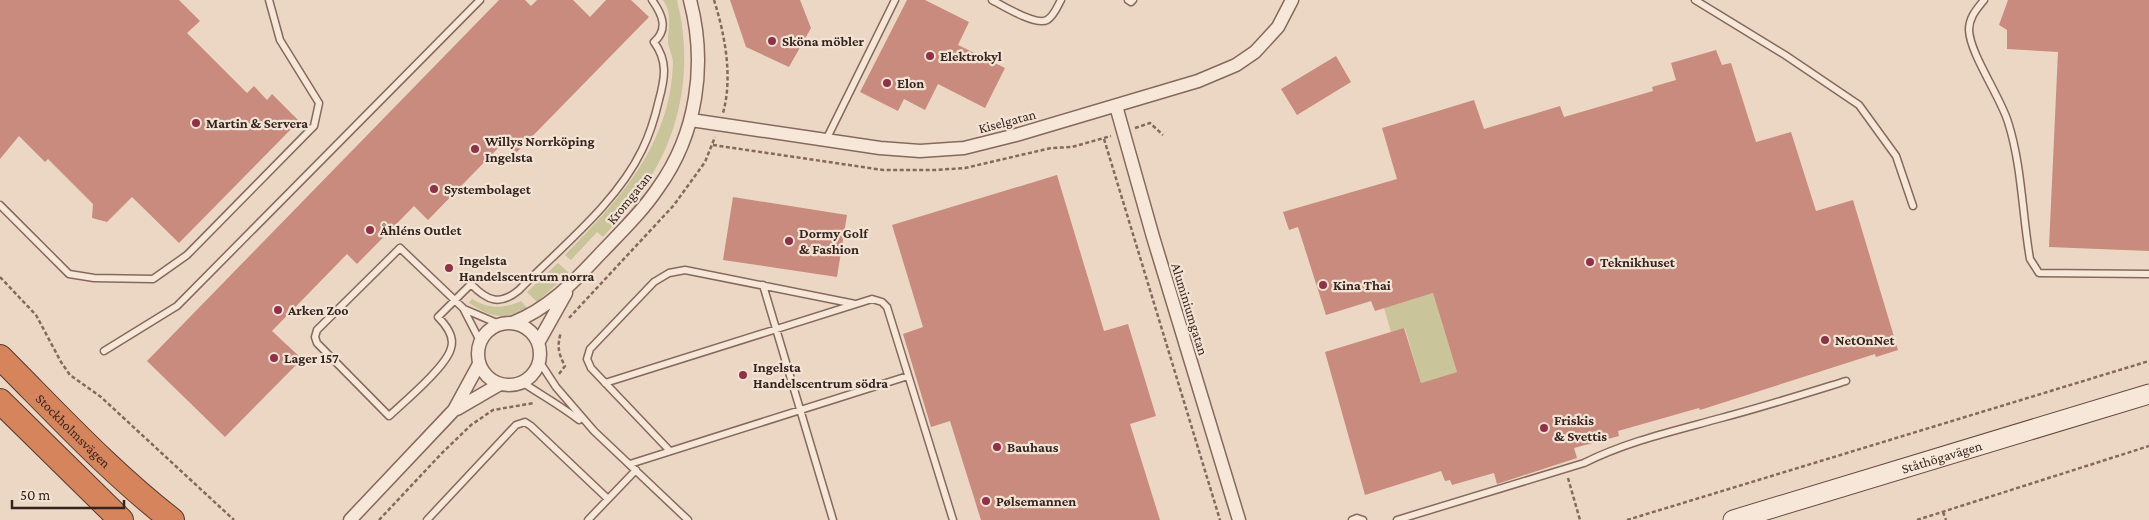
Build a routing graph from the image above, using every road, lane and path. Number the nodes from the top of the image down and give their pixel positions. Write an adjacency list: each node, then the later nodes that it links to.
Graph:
1 (269, 0): 17 (lane)
2 (480, 0): 31 (lane)
3 (652, 0): 23 (lane)
4 (690, 0): 14 (street, Kromgatan)
5 (895, 0): 16 (lane)
6 (992, 0): 7 (lane)
7 (1061, 0)
8 (1128, 0): 9 (lane)
9 (1133, 0)
10 (1292, 0): 13 (street, Kiselgatan)
11 (1695, 0): 18 (lane)
12 (1984, 0): 19 (lane)
13 (1116, 106): 16 (street, Kiselgatan); 66 (street, Aluminiumgatan)
14 (691, 120): 16 (street, Kiselgatan); 21 (street, Kromgatan)
15 (1103, 138): 65 (path)
16 (826, 140)
17 (0, 205)
18 (1913, 206)
19 (2149, 274)
20 (0, 277): 57 (path)
21 (572, 284): 26 (street, Kromgatan); 30 (street, Kromgatan)
22 (763, 285): 24 (lane); 27 (lane); 40 (lane)
23 (455, 300): 23 (lane); 25 (lane)
24 (856, 304): 27 (lane); 36 (lane)
25 (463, 308): 26 (lane); 29 (lane)
26 (505, 323): 29 (street); 30 (street)
27 (775, 329): 40 (lane); 46 (lane)
28 (561, 332): 39 (path)
29 (480, 341): 35 (street)
30 (538, 343): 34 (street)
31 (104, 351)
32 (0, 357): 56 (highway, Stockholmsvägen)
33 (2149, 361): 71 (path)
34 (539, 362): 38 (street); 39 (lane)
35 (479, 364): 41 (street); 45 (street)
36 (908, 376): 46 (lane); 64 (lane)
37 (1846, 381): 51 (lane)
38 (522, 382): 41 (street); 43 (lane)
39 (552, 382): 47 (lane)
40 (605, 383): 49 (lane)
41 (500, 384): 45 (street)
42 (2149, 394): 72 (main road, Ståthögavägen)
43 (541, 395): 47 (lane); 59 (path)
44 (0, 401): 55 (highway)
45 (454, 410): 58 (street)
46 (800, 410): 49 (lane); 63 (lane)
47 (594, 431): 50 (lane)
48 (2149, 446): 54 (path)
49 (670, 451): 50 (lane)
50 (630, 464): 52 (lane)
51 (1565, 469): 69 (lane); 70 (path)
52 (636, 470): 53 (lane); 62 (lane)
53 (608, 499): 60 (lane); 61 (lane)
54 (1943, 512): 73 (path); 74 (path)
55 (121, 520)
56 (172, 520)
57 (234, 520)
58 (350, 520)
59 (379, 520)
60 (427, 520)
61 (588, 520)
62 (688, 520)
63 (833, 520)
64 (953, 520)
65 (1220, 520)
66 (1239, 520)
67 (1352, 520): 68 (lane)
68 (1363, 520)
69 (1397, 520)
70 (1580, 520)
71 (1627, 520)
72 (1733, 520)
73 (1917, 520)
74 (1946, 520)

